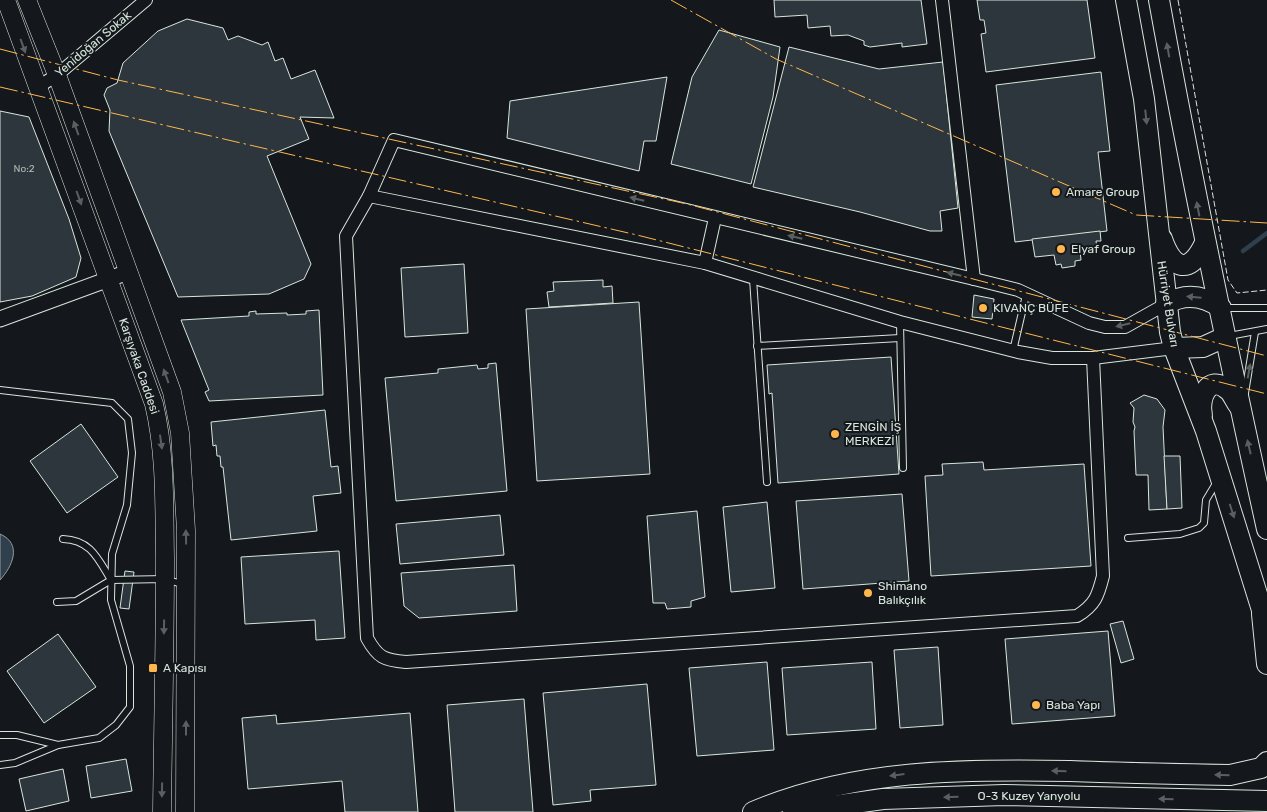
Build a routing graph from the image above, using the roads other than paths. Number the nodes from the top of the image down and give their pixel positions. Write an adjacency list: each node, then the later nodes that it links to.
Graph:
1 (6, 0): 8 (main road, Karşıyaka Caddesi, one-way to 8)
2 (27, 0): 7 (main road, Karşıyaka Caddesi)
3 (146, 0): 7 (street, Yenidoğan Sokak)
4 (942, 0): 17 (street)
5 (1126, 0): 11 (main road, Hürriyet Bulvarı, one-way to 11)
6 (1159, 0): 12 (main road, one-way to 6)
7 (57, 75): 8 (street, Yenidoğan Sokak); 14 (main road, Karşıyaka Caddesi, one-way to 7)
8 (38, 88): 15 (main road, Karşıyaka Caddesi, one-way to 15)
9 (369, 196): 10 (street, one-way to 9); 13 (street); 31 (street)
10 (715, 218): 13 (street); 17 (street, one-way to 10)
11 (1159, 230): 12 (main road); 19 (main road, Hürriyet Bulvarı)
12 (1205, 243): 20 (main road)
13 (705, 264): 16 (street)
14 (128, 272): 15 (street); 43 (main road, Karşıyaka Caddesi, one-way to 14)
15 (109, 279): 22 (street); 41 (main road, Karşıyaka Caddesi, one-way to 41)
16 (753, 279): 23 (street); 28 (lane)
17 (974, 279): 18 (street)
18 (1026, 295): 19 (street, one-way to 18); 30 (lane)
19 (1166, 304): 20 (main road, one-way to 19); 29 (main road, Hürriyet Bulvarı)
20 (1221, 308): 21 (lane); 26 (main road)
21 (1267, 308)
22 (0, 319)
23 (900, 322): 27 (lane); 30 (street)
24 (1267, 329): 25 (lane)
25 (1255, 332): 26 (lane); 33 (lane, one-way to 25)
26 (1225, 337): 29 (main road); 33 (main road)
27 (900, 338): 28 (lane); 35 (lane)
28 (758, 346): 37 (lane)
29 (1174, 348): 31 (street); 34 (main road, Hürriyet Bulvarı)
30 (1013, 351): 31 (street)
31 (1093, 358)
32 (0, 390): 42 (lane)
33 (1240, 409): 34 (main road); 38 (main road, one-way to 33)
34 (1206, 431): 36 (main road, Hürriyet Bulvarı)
35 (903, 468)
36 (1221, 478): 40 (lane); 45 (main road, Hürriyet Bulvarı, one-way to 45)
37 (767, 482)
38 (1267, 529)
39 (63, 538): 42 (lane)
40 (1128, 538)
41 (165, 579): 42 (lane); 43 (lane); 52 (main road, Karşıyaka Caddesi, one-way to 52)
42 (111, 580): 44 (lane); 48 (lane)
43 (186, 586): 53 (main road, Karşıyaka Caddesi, one-way to 43)
44 (57, 602)
45 (1264, 616): 46 (main road, Hürriyet Bulvarı)
46 (1267, 664)
47 (0, 735): 48 (lane)
48 (58, 745): 50 (lane)
49 (1267, 762): 54 (main road, one-way to 54)
50 (0, 765)
51 (1267, 801): 55 (main road, O-3 Kuzey Yanyolu, one-way to 55)
52 (162, 812)
53 (185, 812)
54 (753, 812)
55 (793, 812)

